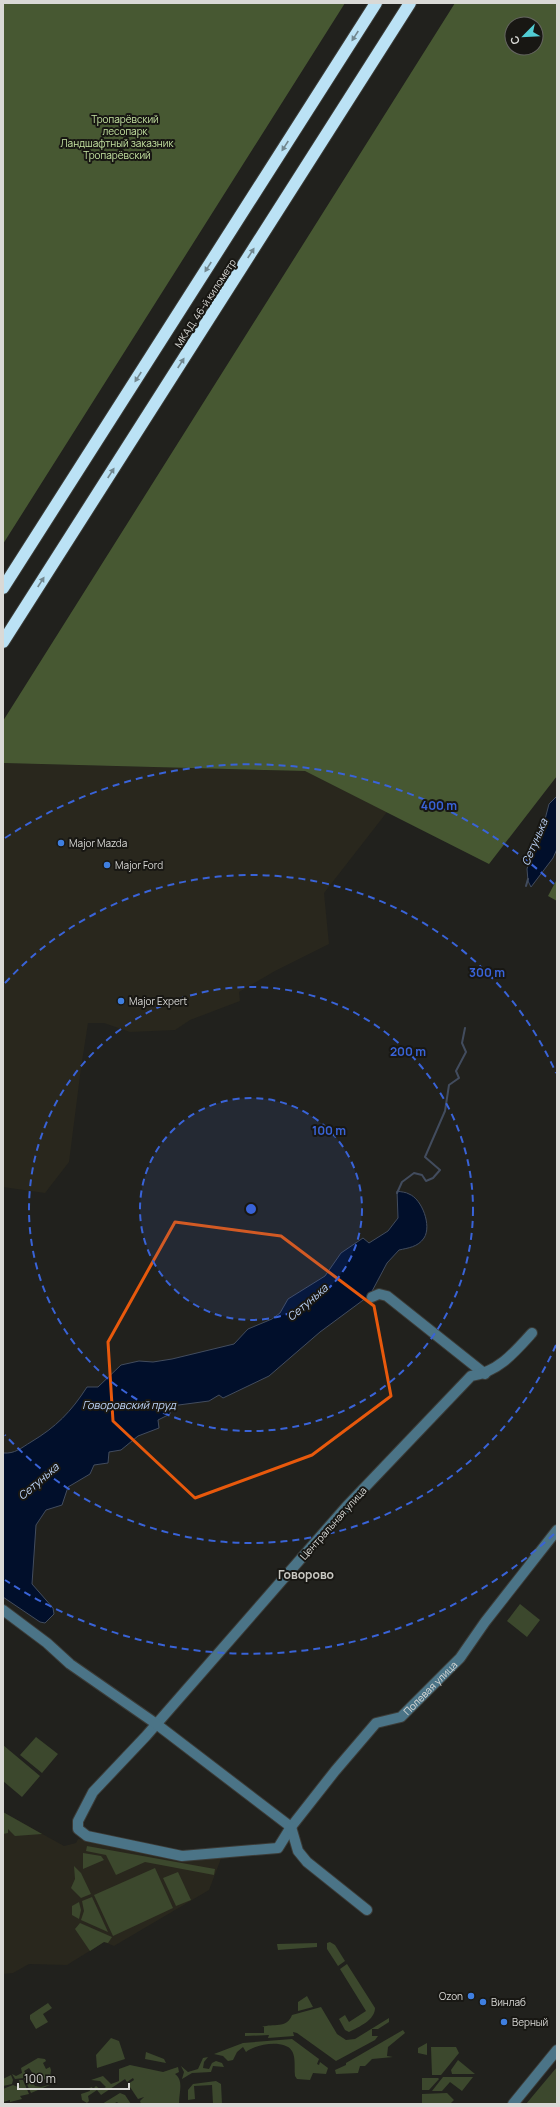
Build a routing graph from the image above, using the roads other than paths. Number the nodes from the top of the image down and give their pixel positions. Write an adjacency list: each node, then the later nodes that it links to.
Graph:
1 (376, 3): 3 (highway, МКАД, 46-й километр, one-way to 3)
2 (410, 3): 4 (highway, МКАД, 46-й километр, one-way to 2)
3 (3, 588)
4 (3, 642)
5 (372, 1297): 7 (street)
6 (532, 1333): 7 (street, Центральная улица)
7 (485, 1374): 10 (street, Центральная улица)
8 (557, 1530): 11 (street, Полевая улица)
9 (3, 1610): 10 (street)
10 (155, 1723): 11 (street); 12 (street, Центральная улица)
11 (291, 1827): 12 (street, Полевая улица); 13 (street)
12 (278, 1848)
13 (367, 1910)
14 (557, 2050): 15 (street)
15 (513, 2104)

